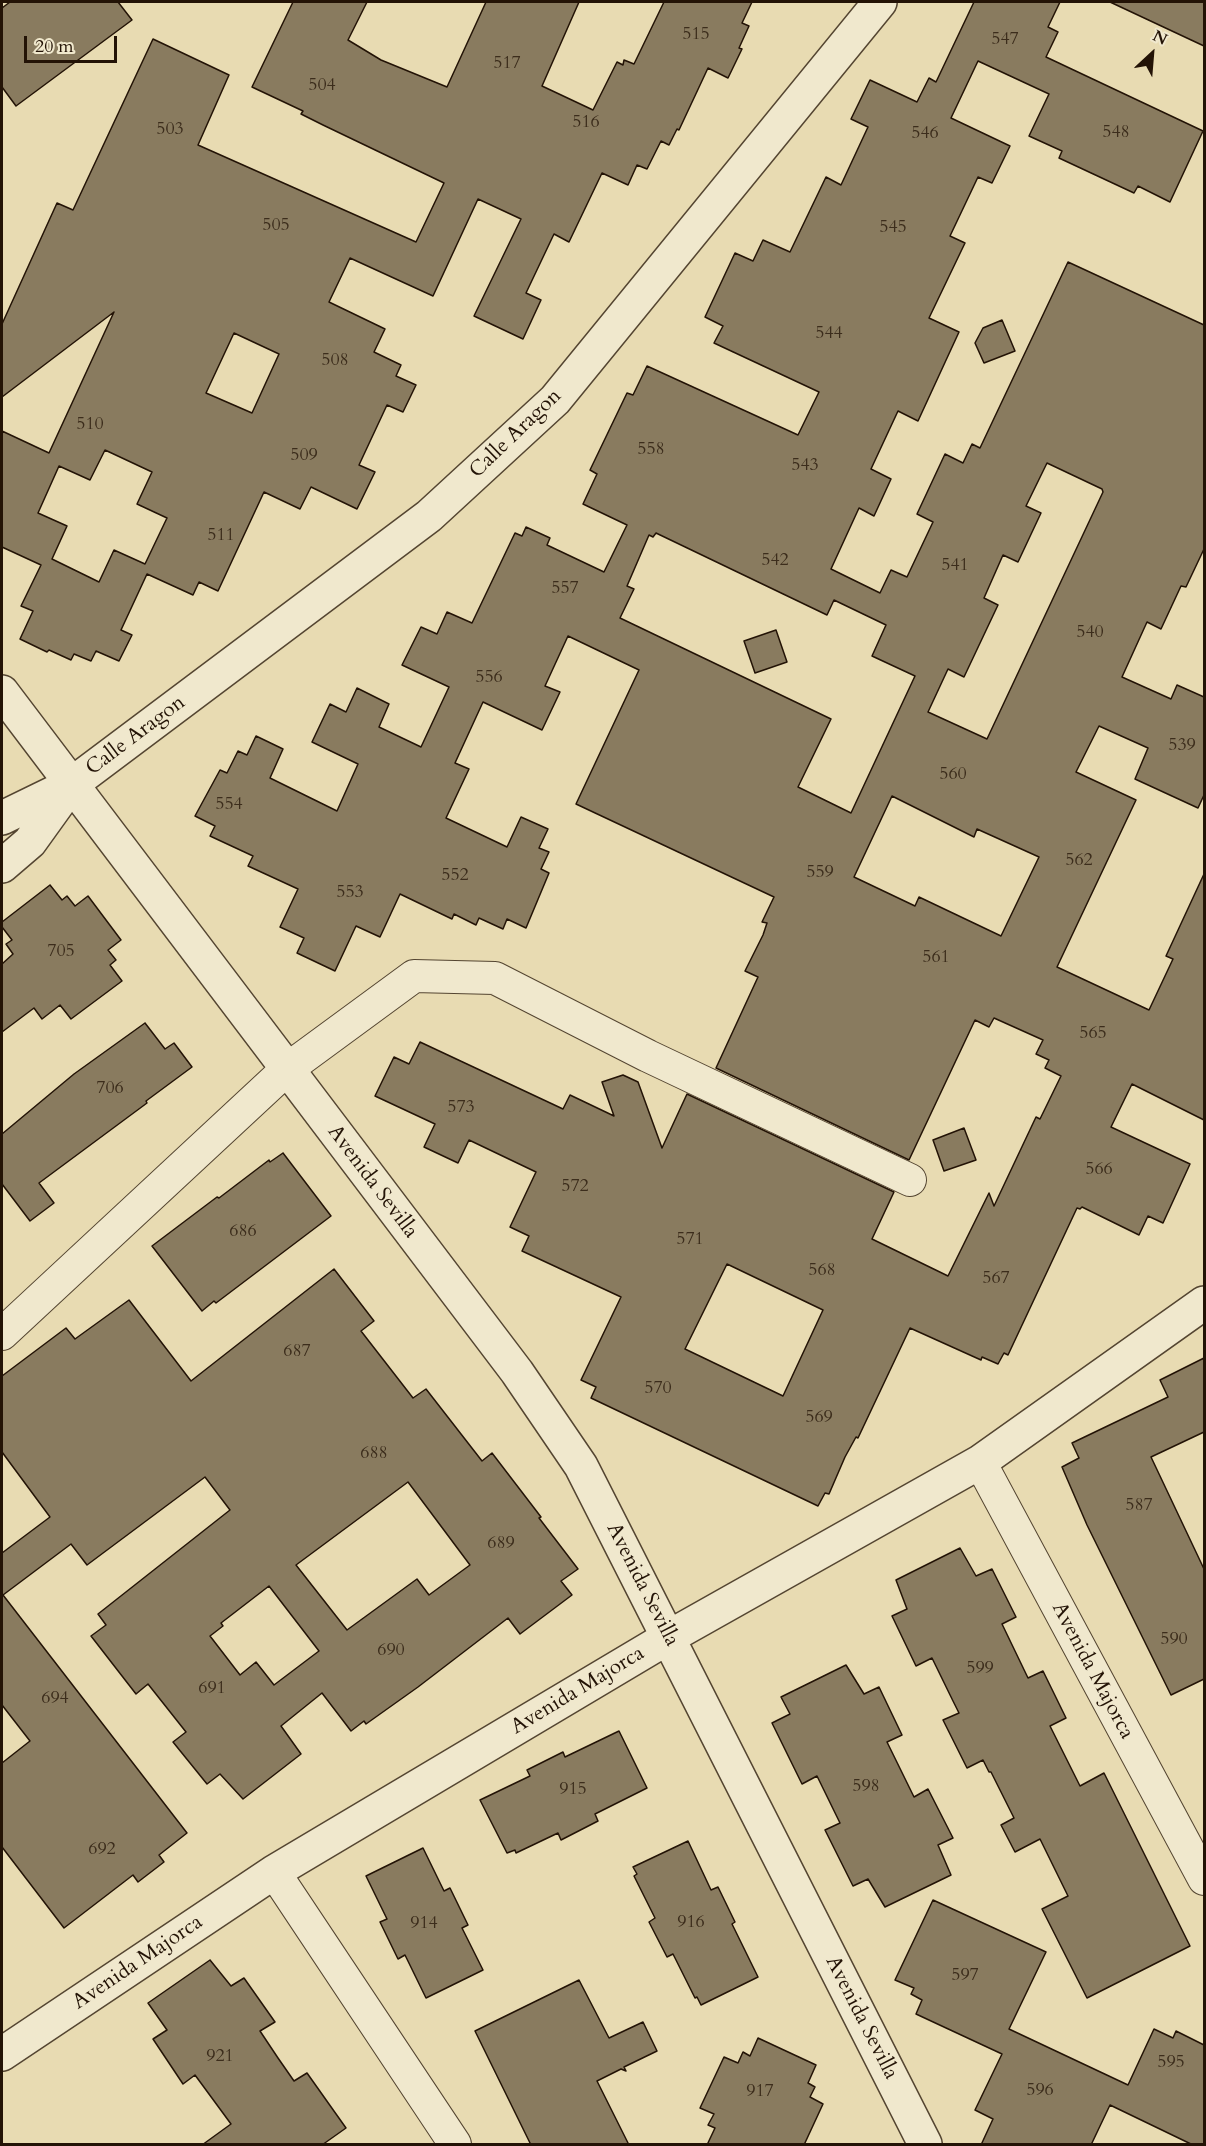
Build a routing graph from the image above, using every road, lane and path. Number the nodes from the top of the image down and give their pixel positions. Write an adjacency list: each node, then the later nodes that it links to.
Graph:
1 (880, 2): 3 (street, Calle Aragon)
2 (2, 692): 3 (street, Avenida Sevilla)
3 (72, 784): 4 (street, Calle Aragon); 5 (street, Calle Aragon); 6 (street, Avenida Sevilla)
4 (2, 818)
5 (2, 866)
6 (286, 1070): 7 (street); 9 (street); 11 (street, Avenida Sevilla)
7 (910, 1180)
8 (1204, 1303): 10 (street, Avenida Majorca)
9 (2, 1334)
10 (980, 1462): 11 (street, Avenida Majorca); 13 (street, Avenida Majorca)
11 (669, 1637): 12 (street, Avenida Majorca); 16 (street, Avenida Sevilla)
12 (274, 1872): 14 (street, Avenida Majorca); 15 (street)
13 (1204, 1880)
14 (2, 2054)
15 (455, 2145)
16 (924, 2145)

